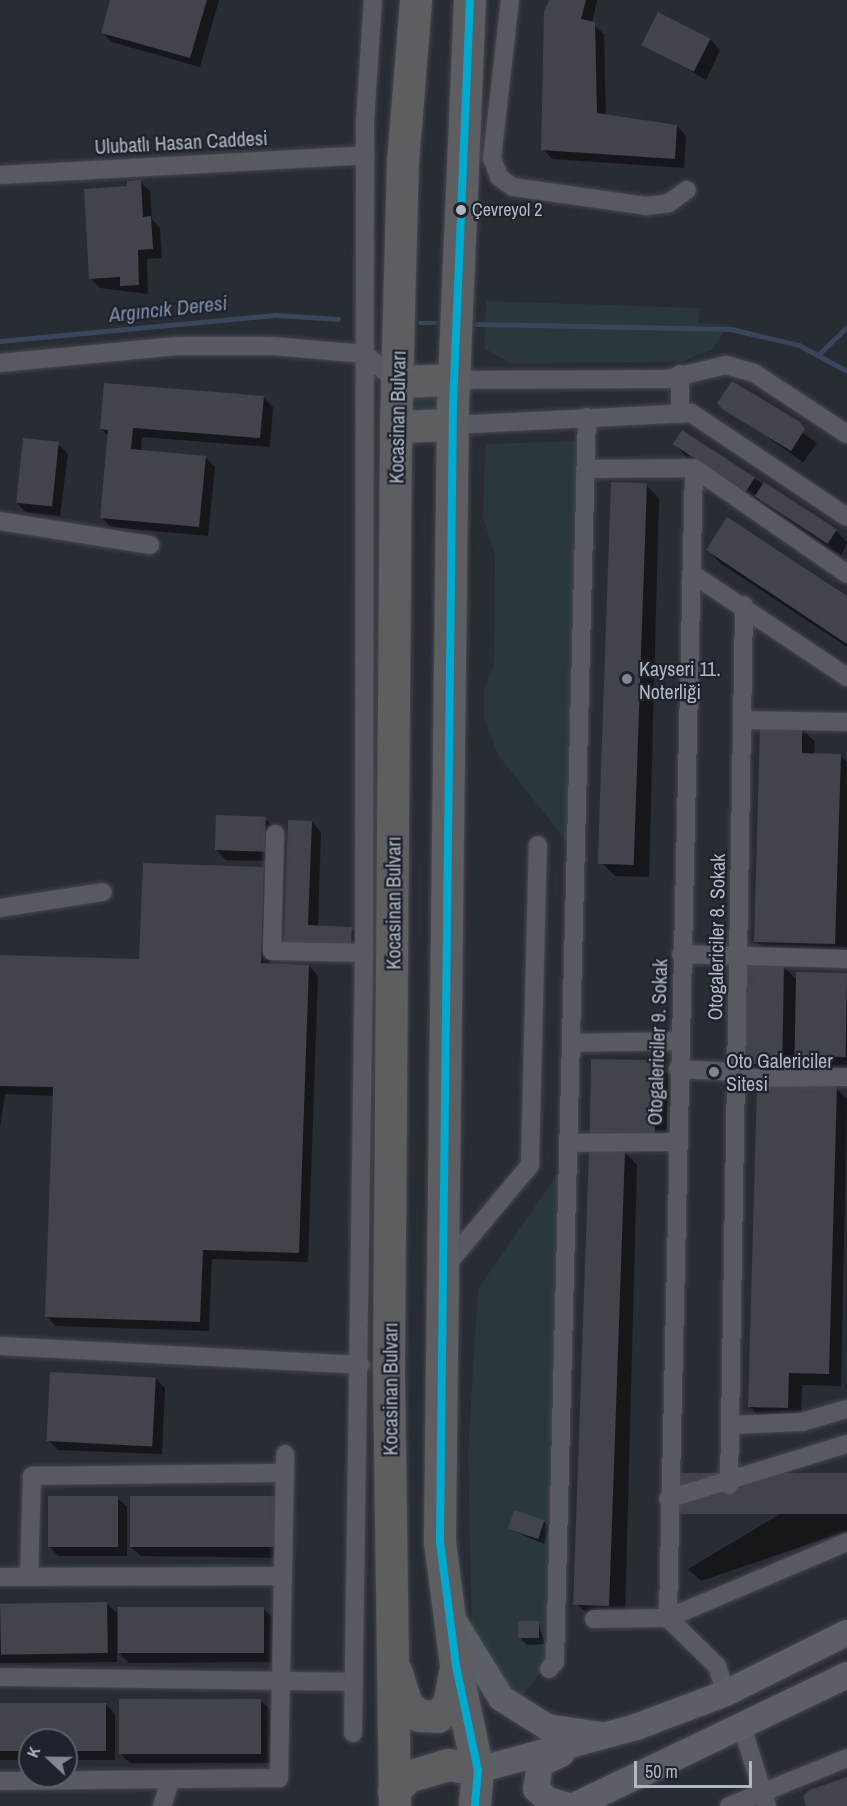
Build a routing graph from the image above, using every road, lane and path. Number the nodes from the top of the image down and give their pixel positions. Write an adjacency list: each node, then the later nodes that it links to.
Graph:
1 (373, 0): 7 (street)
2 (416, 0): 14 (highway, Kocasinan Bulvarı)
3 (470, 0): 6 (highway)
4 (510, 0): 5 (street)
5 (495, 135): 6 (street); 9 (street)
6 (464, 143): 13 (highway)
7 (365, 155): 8 (street, Ulubatlı Hasan Caddesi); 10 (street)
8 (0, 175)
9 (687, 190)
10 (365, 354): 11 (street); 14 (street); 36 (street)
11 (0, 363)
12 (680, 374): 13 (street); 15 (street); 19 (street)
13 (454, 380): 14 (highway); 17 (highway)
14 (397, 382): 18 (highway, Kocasinan Bulvarı)
15 (680, 414): 16 (street); 22 (street)
16 (586, 417): 17 (street); 21 (street)
17 (453, 425): 18 (highway); 46 (highway)
18 (396, 427): 64 (highway, Kocasinan Bulvarı)
19 (847, 434)
20 (693, 468): 21 (street); 25 (street, Otogalericiler 9. Sokak); 26 (street)
21 (585, 469): 40 (street)
22 (847, 517)
23 (0, 521): 24 (street)
24 (150, 545)
25 (691, 573): 27 (street); 37 (street, Otogalericiler 9. Sokak)
26 (847, 574)
27 (744, 605): 28 (street); 29 (street, Otogalericiler 8. Sokak)
28 (847, 677)
29 (742, 720): 30 (street); 35 (street, Otogalericiler 8. Sokak)
30 (847, 722)
31 (274, 834): 36 (street)
32 (538, 845): 46 (street)
33 (104, 892): 34 (street)
34 (0, 908)
35 (738, 952): 37 (street); 38 (street); 42 (street, Otogalericiler 8. Sokak)
36 (364, 953): 48 (street)
37 (681, 954): 39 (street, Otogalericiler 9. Sokak)
38 (847, 959)
39 (679, 1041): 40 (street); 41 (street, Otogalericiler 9. Sokak)
40 (571, 1043): 45 (street)
41 (678, 1070): 42 (street); 44 (street, Otogalericiler 9. Sokak)
42 (737, 1075): 43 (street); 50 (street, Otogalericiler 8. Sokak)
43 (847, 1077)
44 (676, 1142): 45 (street); 55 (street, Otogalericiler 9. Sokak)
45 (568, 1143): 66 (street)
46 (442, 1270): 60 (highway)
47 (0, 1346): 48 (street)
48 (360, 1365): 69 (street)
49 (847, 1409): 50 (street)
50 (731, 1425): 54 (street, Otogalericiler 8. Sokak)
51 (847, 1444): 54 (street)
52 (285, 1454): 53 (street)
53 (285, 1473): 57 (street); 58 (street)
54 (729, 1485): 55 (street)
55 (668, 1499): 61 (street, Otogalericiler 9. Sokak)
56 (847, 1542): 61 (street)
57 (29, 1576): 58 (street); 59 (street)
58 (283, 1576): 70 (street)
59 (0, 1577)
60 (449, 1612): 65 (highway); 74 (street)
61 (668, 1618): 62 (street); 71 (street)
62 (594, 1619)
63 (847, 1633): 71 (street)
64 (392, 1658): 65 (highway); 81 (highway, Kocasinan Bulvarı)
65 (456, 1666): 77 (highway)
66 (549, 1669)
67 (847, 1675): 72 (street)
68 (0, 1677): 70 (street)
69 (354, 1682): 70 (street); 73 (street)
70 (281, 1683): 78 (street)
71 (726, 1693): 74 (street)
72 (742, 1727): 80 (street); 85 (street)
73 (353, 1733)
74 (608, 1736): 75 (street)
75 (574, 1747): 77 (street); 84 (street)
76 (847, 1758): 80 (street)
77 (478, 1770): 81 (highway); 83 (highway)
78 (171, 1779): 79 (street); 82 (street)
79 (0, 1781)
80 (766, 1800): 86 (street)
81 (389, 1801)
82 (162, 1806)
83 (475, 1806)
84 (569, 1806)
85 (574, 1806)
86 (729, 1806)

